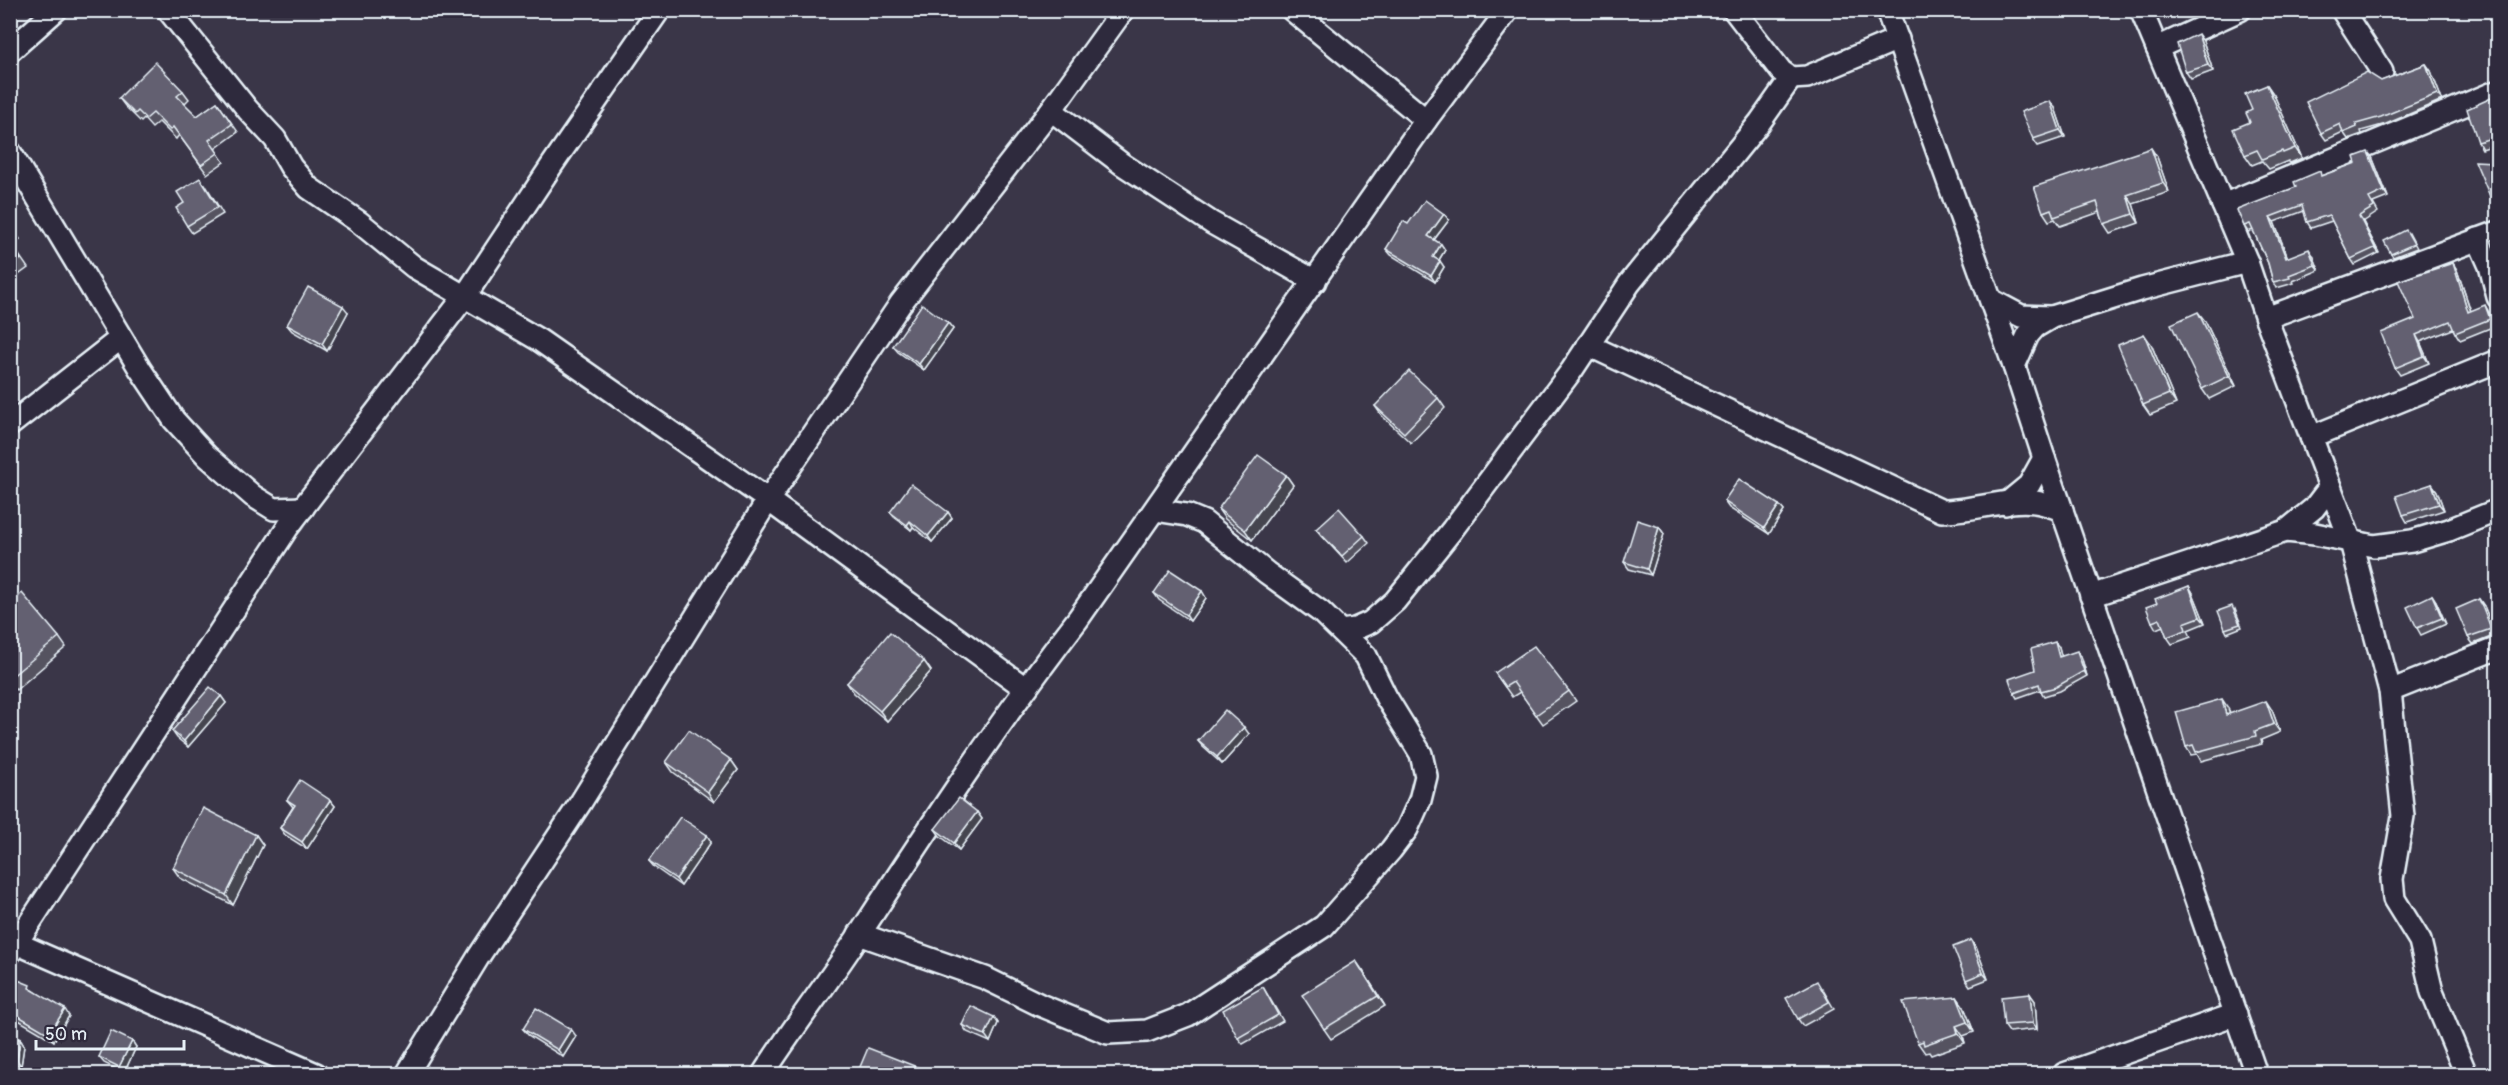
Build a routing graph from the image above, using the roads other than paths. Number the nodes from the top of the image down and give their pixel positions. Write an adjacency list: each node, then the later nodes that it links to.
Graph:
1 (56, 10): 14 (street)
2 (168, 10): 25 (street)
3 (659, 10): 25 (street)
4 (1123, 10): 18 (street)
5 (1292, 10): 19 (street)
6 (1508, 10): 19 (street)
7 (1734, 10): 16 (street)
8 (1887, 10): 12 (street)
9 (2141, 10): 13 (street)
10 (2240, 10): 13 (street)
11 (2342, 10): 15 (street)
12 (1898, 39): 16 (street); 27 (street)
13 (2157, 48): 21 (street)
14 (10, 51)
15 (2382, 72)
16 (1791, 78): 31 (street)
17 (2498, 91): 21 (street)
18 (1051, 110): 24 (street); 38 (street)
19 (1426, 120): 24 (street)
20 (10, 152): 30 (street)
21 (2223, 205): 23 (street)
22 (2488, 235): 26 (street); 29 (street)
23 (2247, 262): 28 (street); 29 (street)
24 (1315, 281): 41 (street)
25 (465, 296): 38 (street); 40 (street)
26 (2498, 297)
27 (1990, 300): 28 (street); 33 (street)
28 (2052, 317): 33 (street)
29 (2266, 318): 35 (street)
30 (121, 338): 34 (street); 40 (street)
31 (1588, 345): 39 (street); 47 (street)
32 (2498, 361): 35 (street)
33 (2014, 366): 36 (street)
34 (10, 425)
35 (2311, 438): 37 (street)
36 (2044, 458): 39 (street); 42 (street)
37 (2330, 487): 44 (street); 45 (street)
38 (768, 500): 49 (street); 55 (street)
39 (2006, 504): 42 (street)
40 (303, 508): 52 (street)
41 (1155, 510): 47 (street); 49 (street)
42 (2062, 510): 46 (street)
43 (2498, 510): 45 (street)
44 (2286, 531): 45 (street); 46 (street)
45 (2351, 542): 50 (street)
46 (2091, 596): 53 (street)
47 (1341, 631): 51 (street)
48 (2498, 648): 50 (street)
49 (1025, 688): 51 (street)
50 (2390, 691): 59 (street)
51 (859, 934): 56 (street)
52 (12, 944): 54 (street)
53 (2236, 1014): 57 (street); 58 (street)
54 (316, 1074)
55 (407, 1074)
56 (763, 1074)
57 (2064, 1074)
58 (2256, 1074)
59 (2466, 1074)

